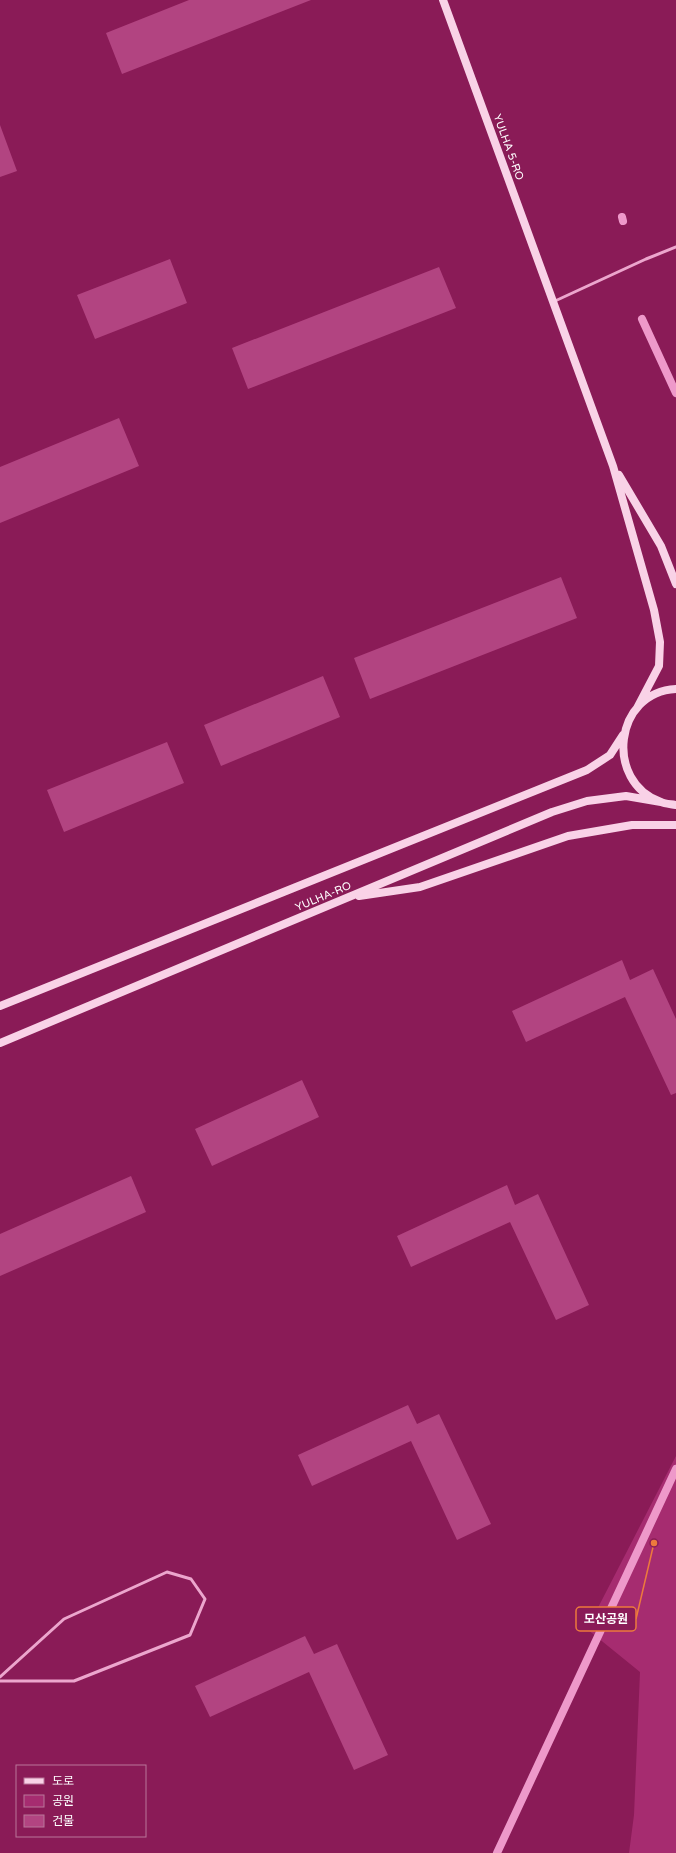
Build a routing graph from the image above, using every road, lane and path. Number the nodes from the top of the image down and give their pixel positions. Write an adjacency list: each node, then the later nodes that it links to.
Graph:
1 (443, 0): 3 (main road, YULHA 5-RO)
2 (676, 247): 3 (lane)
3 (555, 301): 4 (main road, YULHA 5-RO)
4 (614, 466): 5 (main road); 7 (main road)
5 (676, 584)
6 (676, 689): 7 (main road)
7 (636, 708): 8 (main road)
8 (623, 735): 9 (main road); 13 (main road, YULHA-RO)
9 (661, 802): 10 (main road, YULHA-RO); 12 (main road, YULHA-RO)
10 (676, 805)
11 (676, 825): 12 (main road)
12 (346, 898): 14 (main road, YULHA-RO)
13 (0, 1006)
14 (0, 1043)
15 (0, 1677): 16 (lane)
16 (0, 1681)

